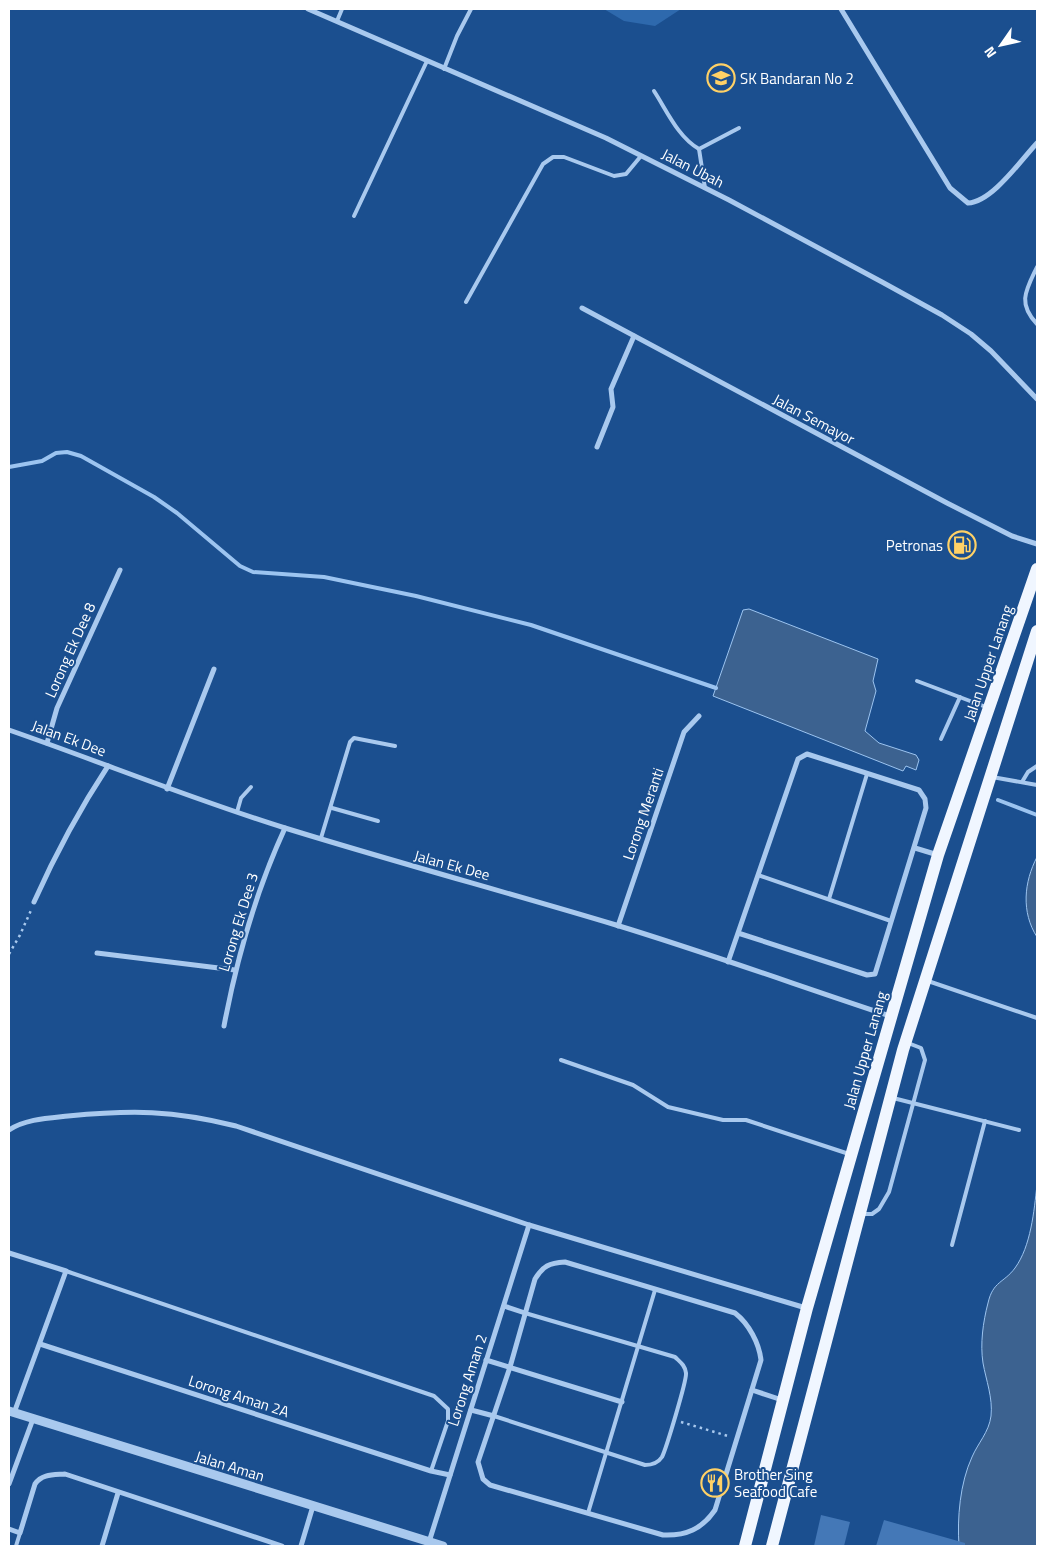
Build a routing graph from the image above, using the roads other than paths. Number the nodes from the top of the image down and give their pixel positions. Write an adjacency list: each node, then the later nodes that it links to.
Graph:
1 (308, 9): 5 (street, Jalan Ubah)
2 (342, 9): 5 (lane)
3 (472, 9): 7 (lane)
4 (841, 9): 10 (street)
5 (337, 21): 6 (street, Jalan Ubah)
6 (427, 62): 7 (street, Jalan Ubah); 14 (lane)
7 (444, 69): 12 (street, Jalan Ubah)
8 (654, 91): 11 (lane)
9 (739, 128): 11 (lane)
10 (1037, 142)
11 (699, 149): 13 (lane)
12 (641, 156): 13 (street, Jalan Ubah); 16 (lane)
13 (705, 188): 20 (street, Jalan Ubah)
14 (354, 216)
15 (1037, 267): 18 (lane)
16 (466, 302)
17 (582, 308): 19 (street, Jalan Semayor)
18 (1037, 324)
19 (634, 336): 21 (street); 22 (street, Jalan Semayor)
20 (1037, 399)
21 (597, 446)
22 (1037, 544)
23 (1037, 569): 29 (main road, Jalan Upper Lanang)
24 (120, 570): 33 (street, Lorong Ek Dee 8)
25 (1037, 632): 38 (main road)
26 (214, 669): 42 (street)
27 (917, 681): 28 (lane)
28 (960, 697): 29 (lane); 32 (lane)
29 (990, 709): 49 (main road, Jalan Upper Lanang)
30 (699, 716): 54 (street, Lorong Meranti)
31 (9, 730): 33 (street, Jalan Ek Dee)
32 (941, 739)
33 (47, 742): 35 (street, Jalan Ek Dee)
34 (396, 746): 43 (lane)
35 (108, 766): 42 (street, Jalan Ek Dee); 52 (street)
36 (1037, 766): 39 (lane)
37 (867, 774): 48 (street); 50 (street); 51 (lane)
38 (990, 777): 39 (lane); 59 (main road)
39 (1022, 782): 40 (lane)
40 (1037, 785)
41 (250, 787): 44 (lane)
42 (168, 789): 44 (street, Jalan Ek Dee)
43 (332, 808): 45 (lane); 47 (lane)
44 (237, 812): 46 (street, Jalan Ek Dee)
45 (378, 821)
46 (286, 828): 47 (street, Jalan Ek Dee); 58 (street, Lorong Ek Dee 3)
47 (321, 838): 54 (street, Jalan Ek Dee)
48 (914, 848): 49 (street); 53 (street)
49 (938, 855): 60 (main road, Jalan Upper Lanang)
50 (758, 875): 51 (lane); 55 (street)
51 (829, 899): 53 (lane)
52 (34, 902)
53 (891, 921): 55 (street)
54 (618, 926): 57 (street, Jalan Ek Dee)
55 (738, 933): 57 (street)
56 (97, 952): 58 (street)
57 (728, 962): 60 (street, Jalan Ek Dee)
58 (235, 970): 62 (street, Lorong Ek Dee 3)
59 (926, 980): 61 (lane); 63 (main road)
60 (891, 1017): 70 (main road, Jalan Upper Lanang)
61 (1037, 1018)
62 (224, 1026)
63 (906, 1042): 65 (main road); 66 (lane)
64 (561, 1060): 70 (lane)
65 (890, 1097): 66 (lane); 71 (main road)
66 (915, 1103): 67 (lane); 71 (lane)
67 (985, 1121): 69 (lane); 73 (lane)
68 (9, 1130): 72 (street)
69 (1019, 1130)
70 (851, 1154): 78 (main road, Jalan Upper Lanang)
71 (860, 1214): 107 (main road)
72 (529, 1225): 77 (street, Lorong Aman 2); 78 (street)
73 (952, 1245)
74 (9, 1252): 75 (street)
75 (66, 1272): 80 (street); 92 (lane)
76 (656, 1290): 79 (street); 81 (lane); 84 (street)
77 (504, 1306): 79 (street); 82 (street, Lorong Aman 2)
78 (807, 1308): 85 (main road, Jalan Upper Lanang)
79 (525, 1313): 81 (lane); 83 (street)
80 (40, 1344): 88 (street); 92 (street, Lorong Aman 2A)
81 (638, 1348): 86 (lane); 91 (lane)
82 (486, 1360): 83 (street); 87 (street, Lorong Aman 2)
83 (510, 1367): 86 (street); 89 (street)
84 (752, 1390): 85 (street); 97 (street)
85 (783, 1400): 106 (main road, Jalan Upper Lanang)
86 (622, 1402): 91 (lane)
87 (471, 1410): 89 (street); 93 (street, Lorong Aman 2)
88 (11, 1412): 90 (street, Jalan Aman)
89 (494, 1416): 91 (lane); 97 (street)
90 (33, 1419): 94 (street); 96 (street, Jalan Aman)
91 (606, 1453): 97 (lane)
92 (431, 1471): 93 (street, Lorong Aman 2A)
93 (450, 1475): 100 (street, Lorong Aman 2)
94 (9, 1484)
95 (118, 1493): 99 (street); 102 (street); 103 (street)
96 (314, 1506): 100 (street, Jalan Aman); 104 (street)
97 (588, 1513)
98 (9, 1529): 99 (street)
99 (20, 1532): 101 (lane)
100 (429, 1542): 105 (street, Jalan Aman)
101 (16, 1546)
102 (102, 1546)
103 (282, 1546)
104 (301, 1546)
105 (443, 1546)
106 (746, 1546)
107 (772, 1546)

